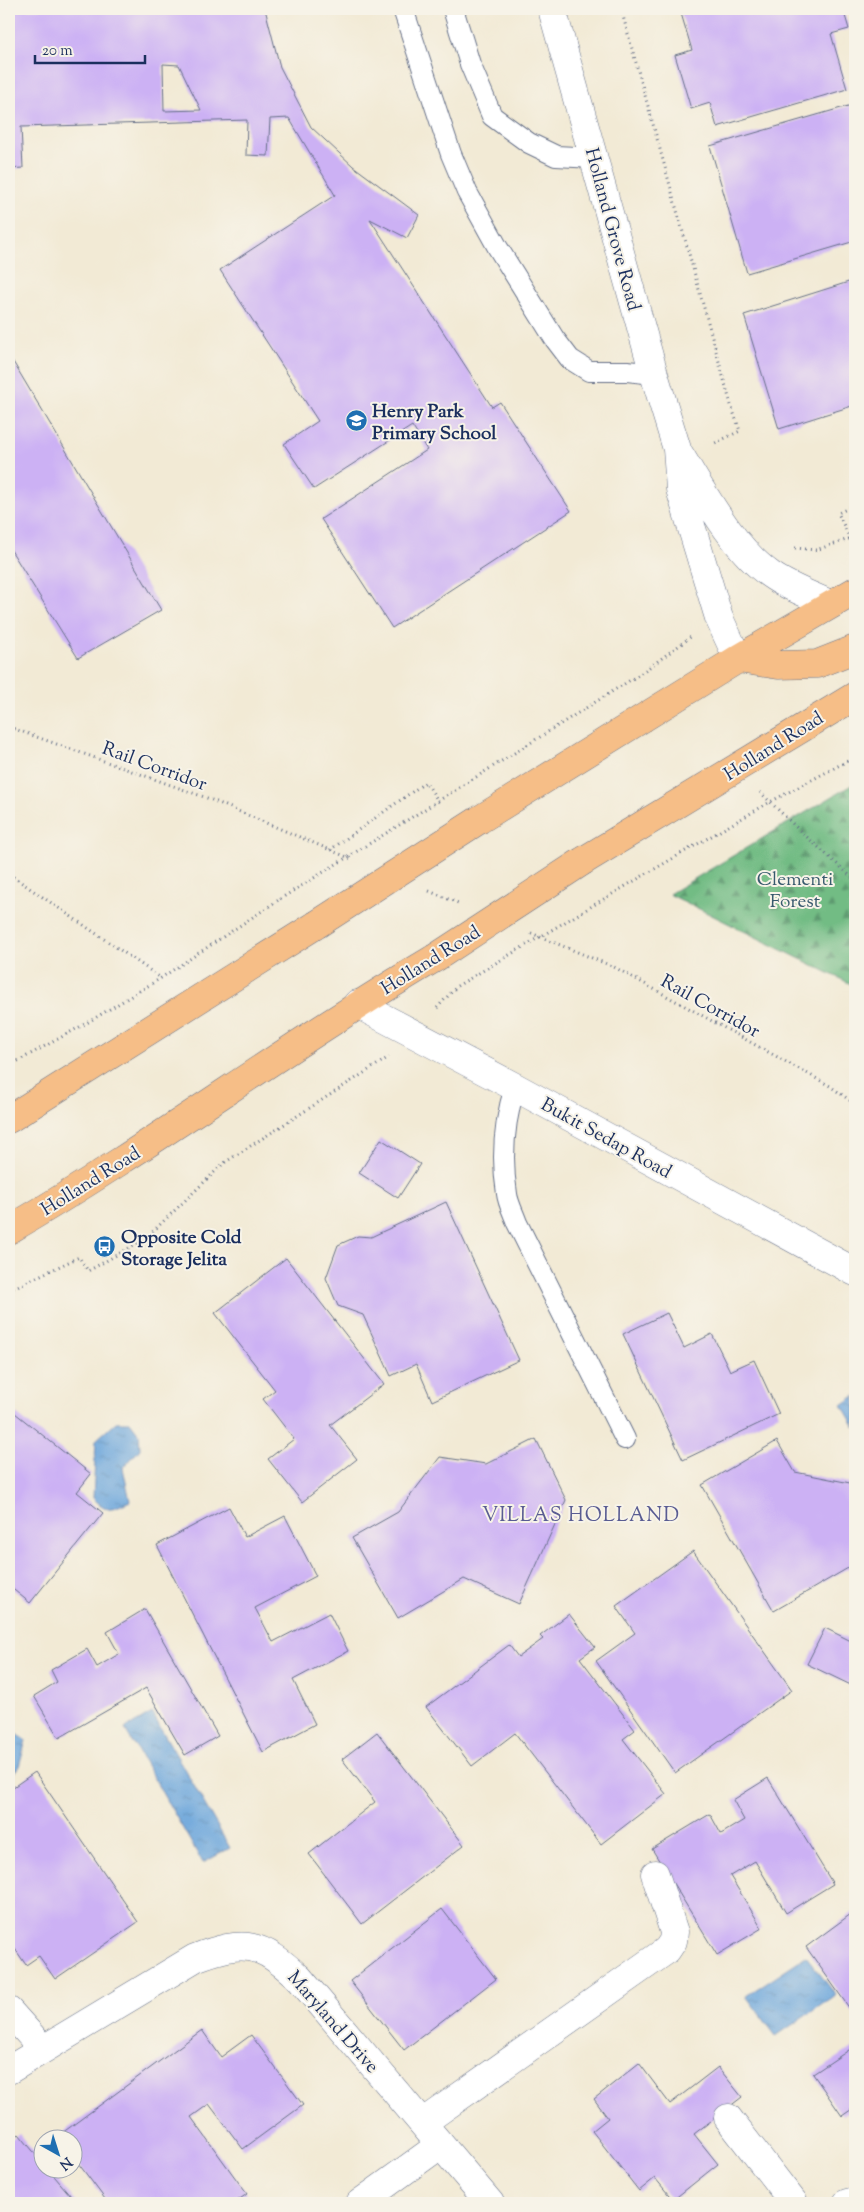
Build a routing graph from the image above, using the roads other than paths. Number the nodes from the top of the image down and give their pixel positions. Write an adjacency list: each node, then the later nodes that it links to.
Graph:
1 (403, 9): 5 (lane)
2 (454, 9): 4 (lane)
3 (552, 9): 4 (street, Holland Grove Road)
4 (594, 158): 5 (street, Holland Grove Road)
5 (654, 374): 6 (street, Holland Grove Road)
6 (677, 449): 8 (street, Holland Grove Road); 10 (street, Holland Grove Road)
7 (855, 591): 8 (main road)
8 (830, 604): 10 (main road)
9 (855, 649): 10 (main road)
10 (738, 659): 14 (main road, bridge)
11 (855, 696): 12 (main road, Holland Road, bridge)
12 (357, 1004): 13 (street, Bukit Sedap Road); 15 (main road, Holland Road)
13 (515, 1087): 16 (street, Bukit Sedap Road); 17 (lane)
14 (9, 1119)
15 (9, 1230)
16 (855, 1272)
17 (625, 1439)
18 (655, 1874): 23 (street)
19 (9, 2011): 20 (street)
20 (43, 2049): 21 (street, Maryland Drive); 23 (street, Maryland Drive)
21 (9, 2070)
22 (728, 2118): 28 (street)
23 (422, 2123): 24 (street, Maryland Drive)
24 (440, 2145): 26 (street); 27 (street, Maryland Drive)
25 (855, 2201): 29 (street)
26 (360, 2203)
27 (490, 2203)
28 (794, 2203)
29 (847, 2203)

